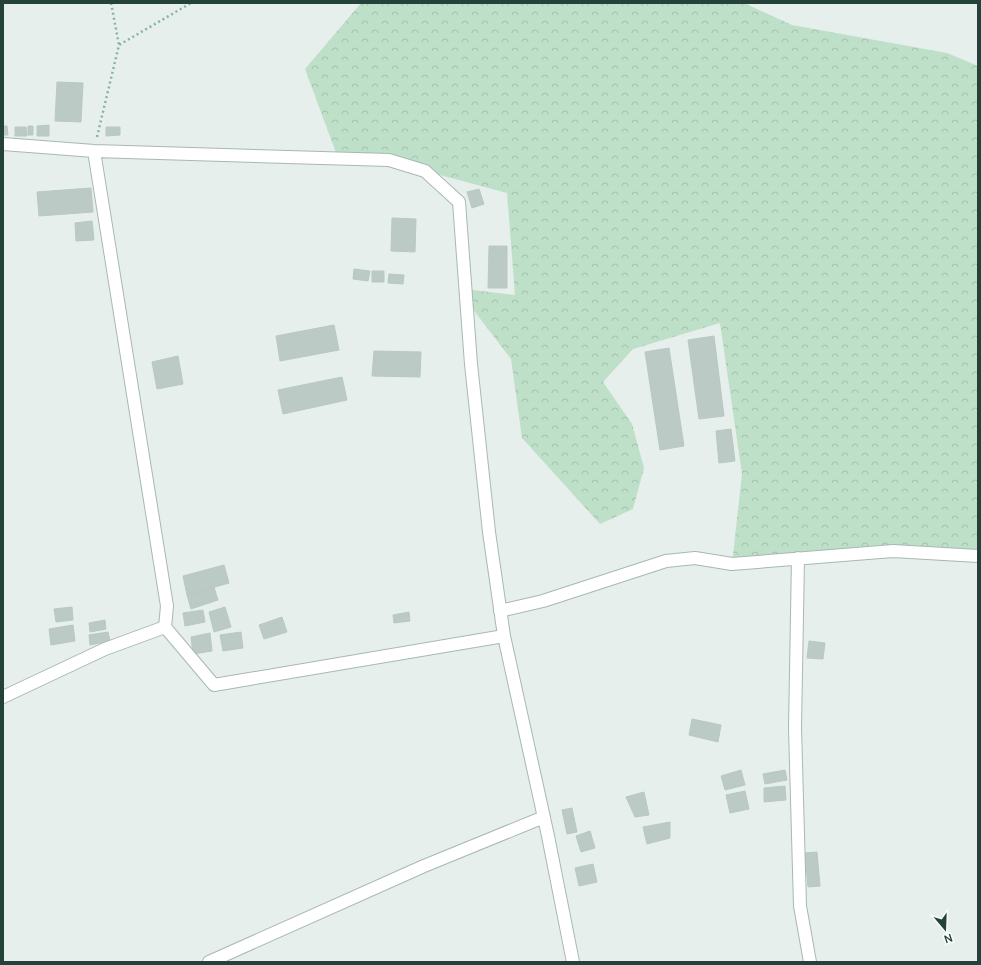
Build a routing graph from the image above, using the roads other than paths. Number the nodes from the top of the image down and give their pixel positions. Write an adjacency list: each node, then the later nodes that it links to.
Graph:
1 (3, 144): 2 (street)
2 (94, 151): 5 (street); 6 (street)
3 (978, 556): 4 (street)
4 (798, 558): 5 (street); 12 (street)
5 (500, 611): 7 (street)
6 (165, 627): 7 (street); 8 (street)
7 (504, 636): 9 (street)
8 (3, 697)
9 (544, 817): 10 (street); 11 (street)
10 (209, 962)
11 (573, 962)
12 (810, 962)

